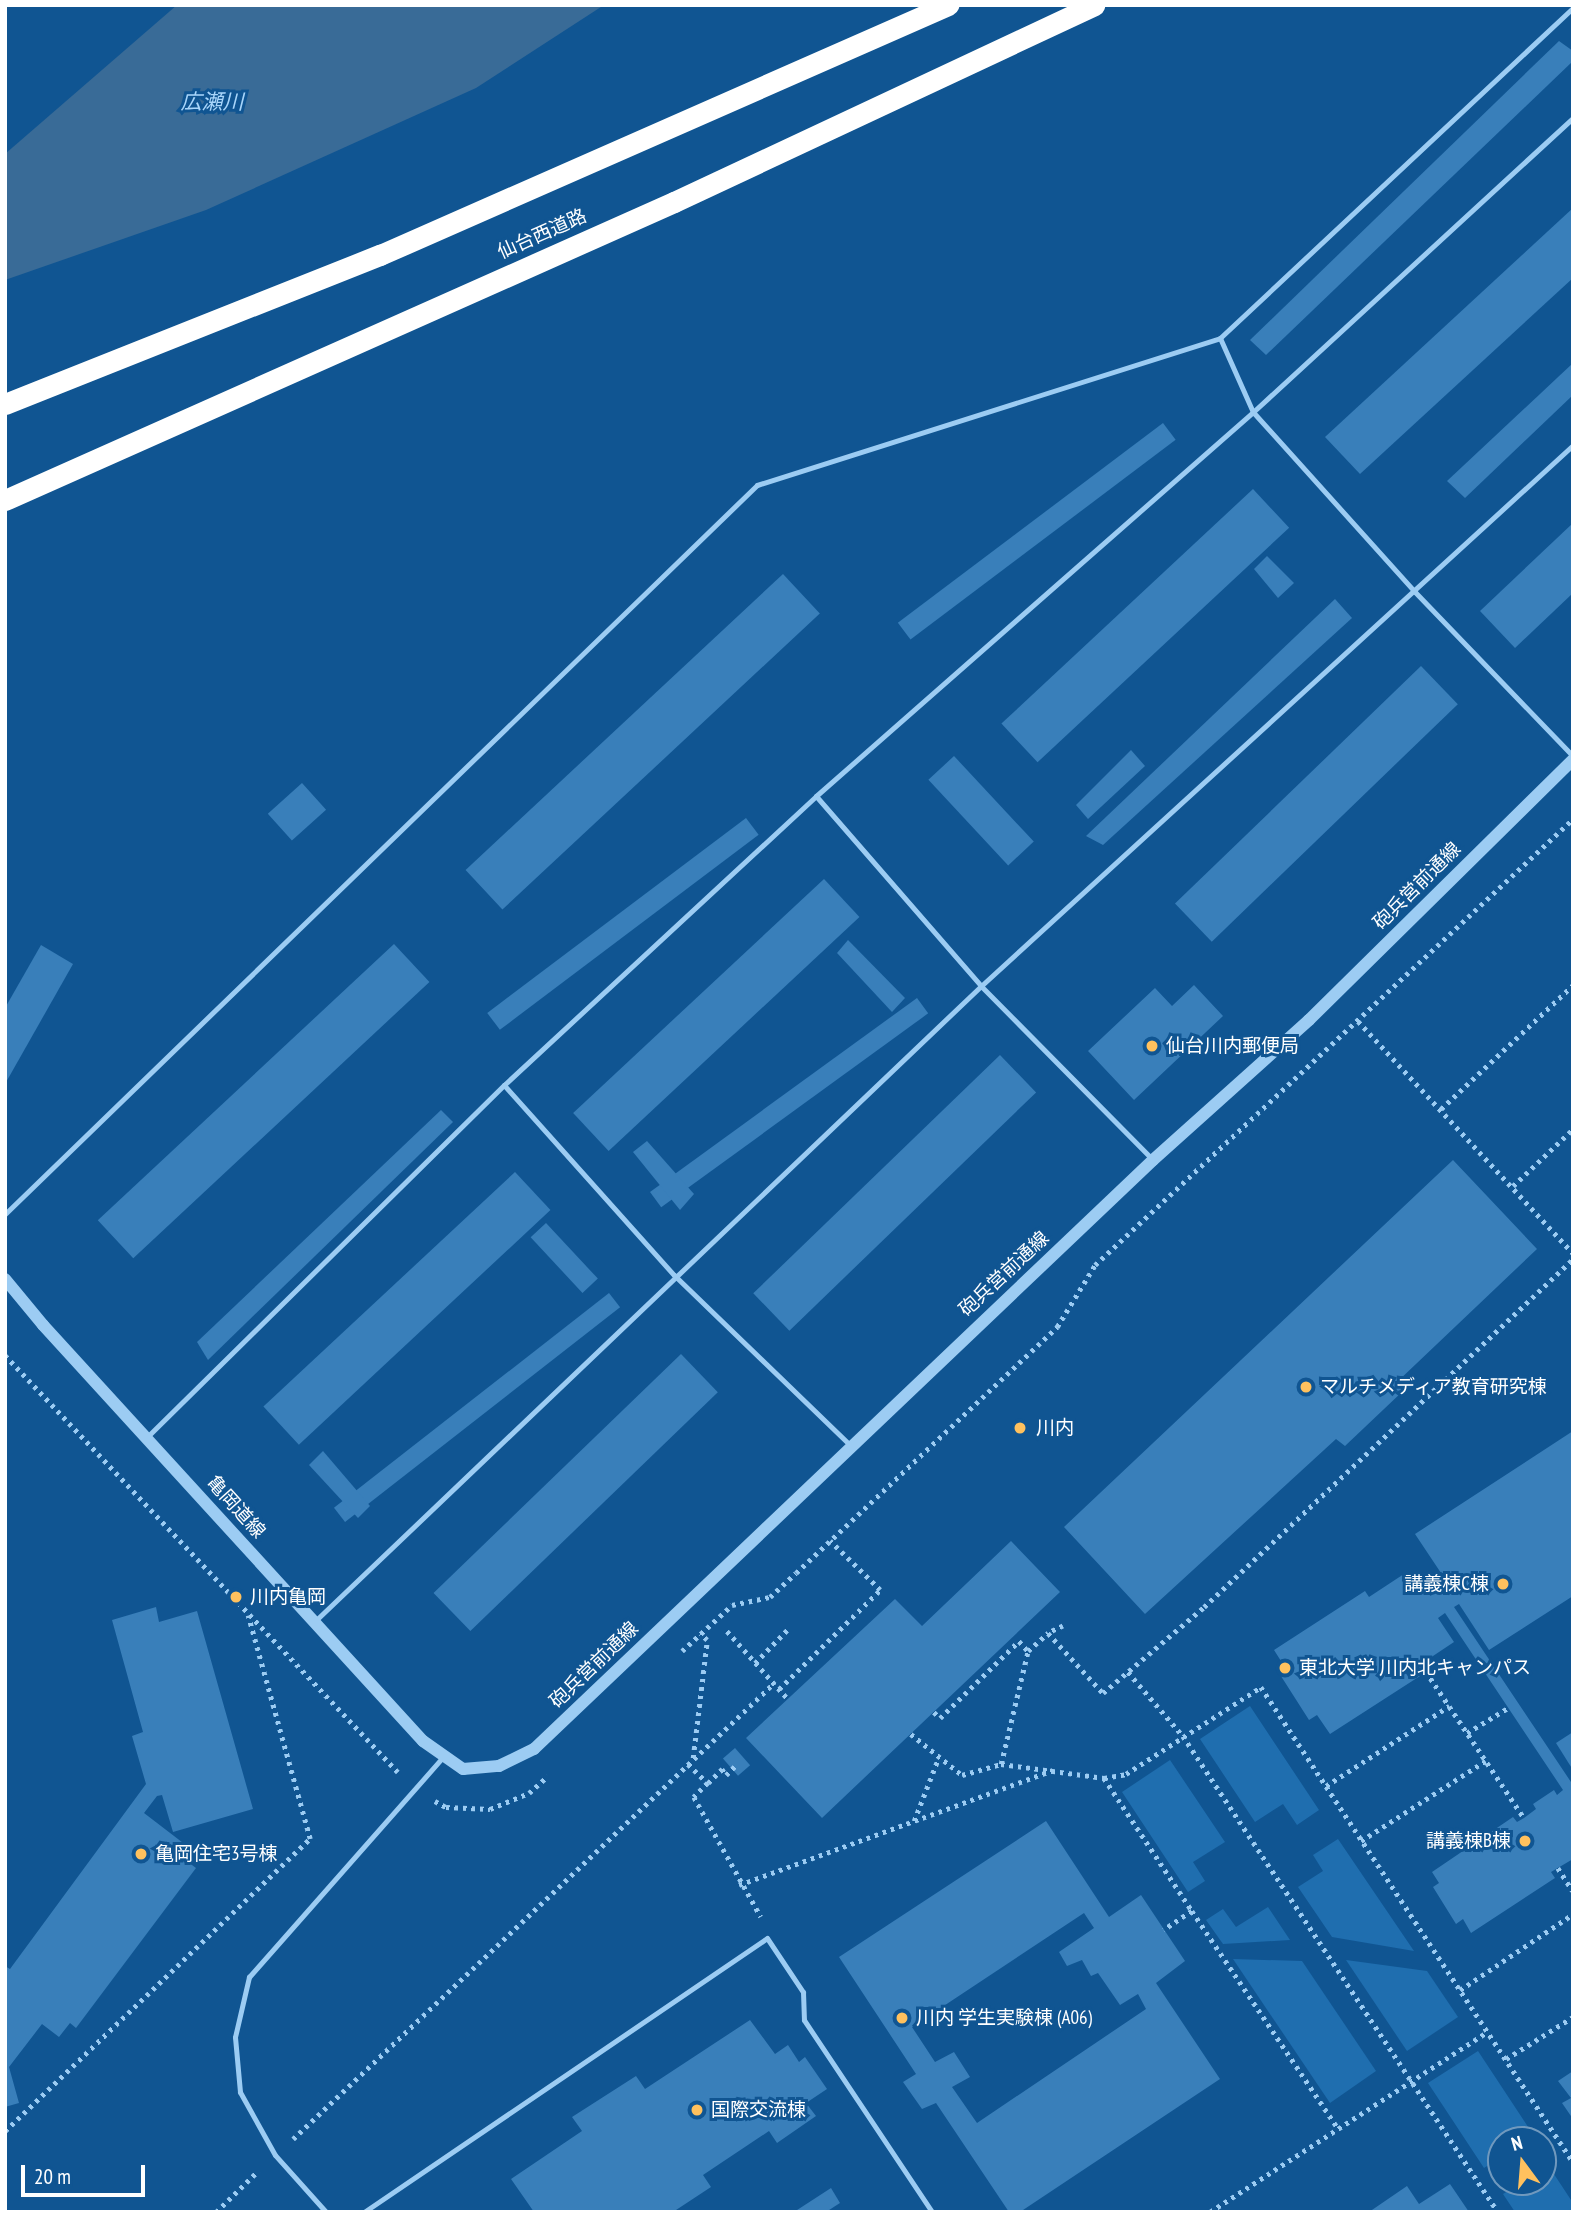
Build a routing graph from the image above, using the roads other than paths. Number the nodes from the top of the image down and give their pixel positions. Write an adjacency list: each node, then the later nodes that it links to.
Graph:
1 (948, 5): 6 (highway)
2 (1094, 5): 9 (highway, 仙台西道路)
3 (1573, 8): 5 (lane)
4 (1573, 118): 7 (lane)
5 (1220, 338): 7 (lane); 16 (lane)
6 (5, 404)
7 (1253, 412): 10 (lane); 12 (lane)
8 (1573, 445): 10 (lane)
9 (5, 500)
10 (1415, 592): 11 (lane); 13 (lane)
11 (1573, 758): 15 (street, 砲兵営前通線)
12 (816, 796): 13 (lane); 14 (lane)
13 (981, 986): 15 (lane); 17 (lane)
14 (504, 1085): 17 (lane); 19 (lane)
15 (1153, 1160): 20 (street, 砲兵営前通線)
16 (5, 1214)
17 (674, 1275): 20 (lane); 21 (lane)
18 (5, 1279): 19 (street, 亀岡道線)
19 (146, 1438): 21 (street, 亀岡道線)
20 (850, 1445): 22 (street, 砲兵営前通線)
21 (314, 1622): 22 (street, 亀岡道線)
22 (443, 1757): 23 (lane)
23 (326, 2212)
24 (364, 2212): 25 (lane)
25 (932, 2212)

